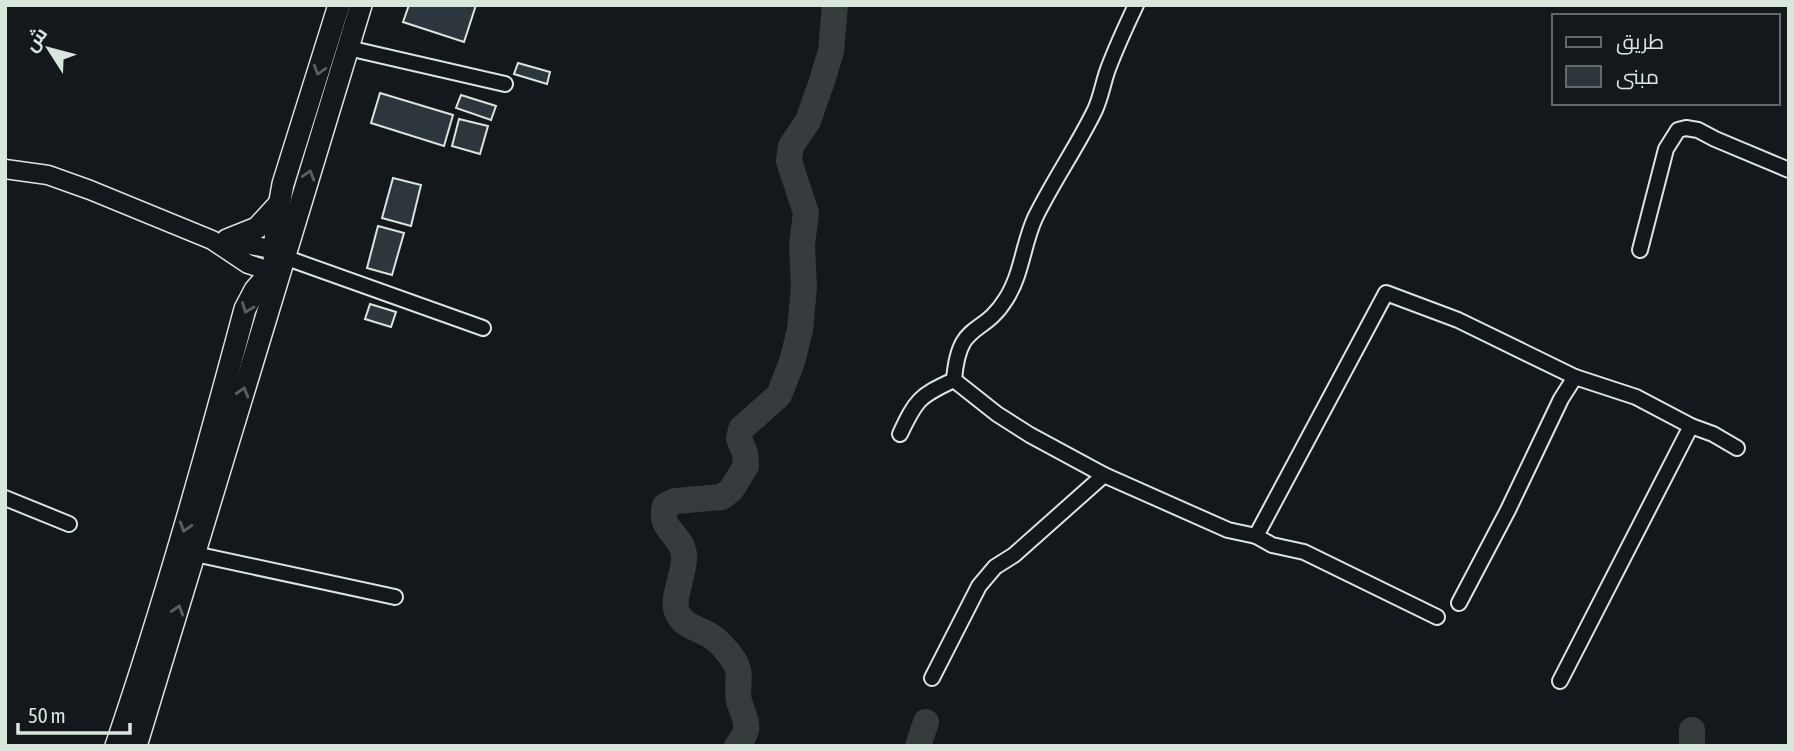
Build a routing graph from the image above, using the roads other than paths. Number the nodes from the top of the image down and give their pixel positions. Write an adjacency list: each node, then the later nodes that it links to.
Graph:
1 (339, 5): 8 (main road, one-way to 8)
2 (361, 5): 4 (main road)
3 (1136, 5): 15 (street)
4 (348, 48): 5 (street); 11 (main road, one-way to 4)
5 (505, 84)
6 (5, 169): 9 (street)
7 (1789, 170): 10 (street)
8 (279, 204): 9 (main road); 11 (main road)
9 (219, 240): 11 (street)
10 (1640, 250)
11 (277, 264): 12 (street); 13 (main road)
12 (483, 328)
13 (245, 348): 23 (main road, one-way to 13); 27 (main road, one-way to 27)
14 (1575, 377): 16 (street); 22 (street); 25 (street)
15 (954, 380): 17 (street); 19 (street)
16 (1691, 426): 18 (street); 29 (street)
17 (900, 434)
18 (1737, 448)
19 (1104, 475): 22 (street); 28 (street)
20 (5, 498): 21 (street)
21 (69, 524)
22 (1256, 537): 26 (street)
23 (195, 554): 24 (street); 27 (main road, one-way to 23)
24 (395, 597)
25 (1459, 603)
26 (1437, 617)
27 (158, 648): 30 (main road); 31 (main road)
28 (932, 678)
29 (1560, 681)
30 (116, 746)
31 (136, 746)

